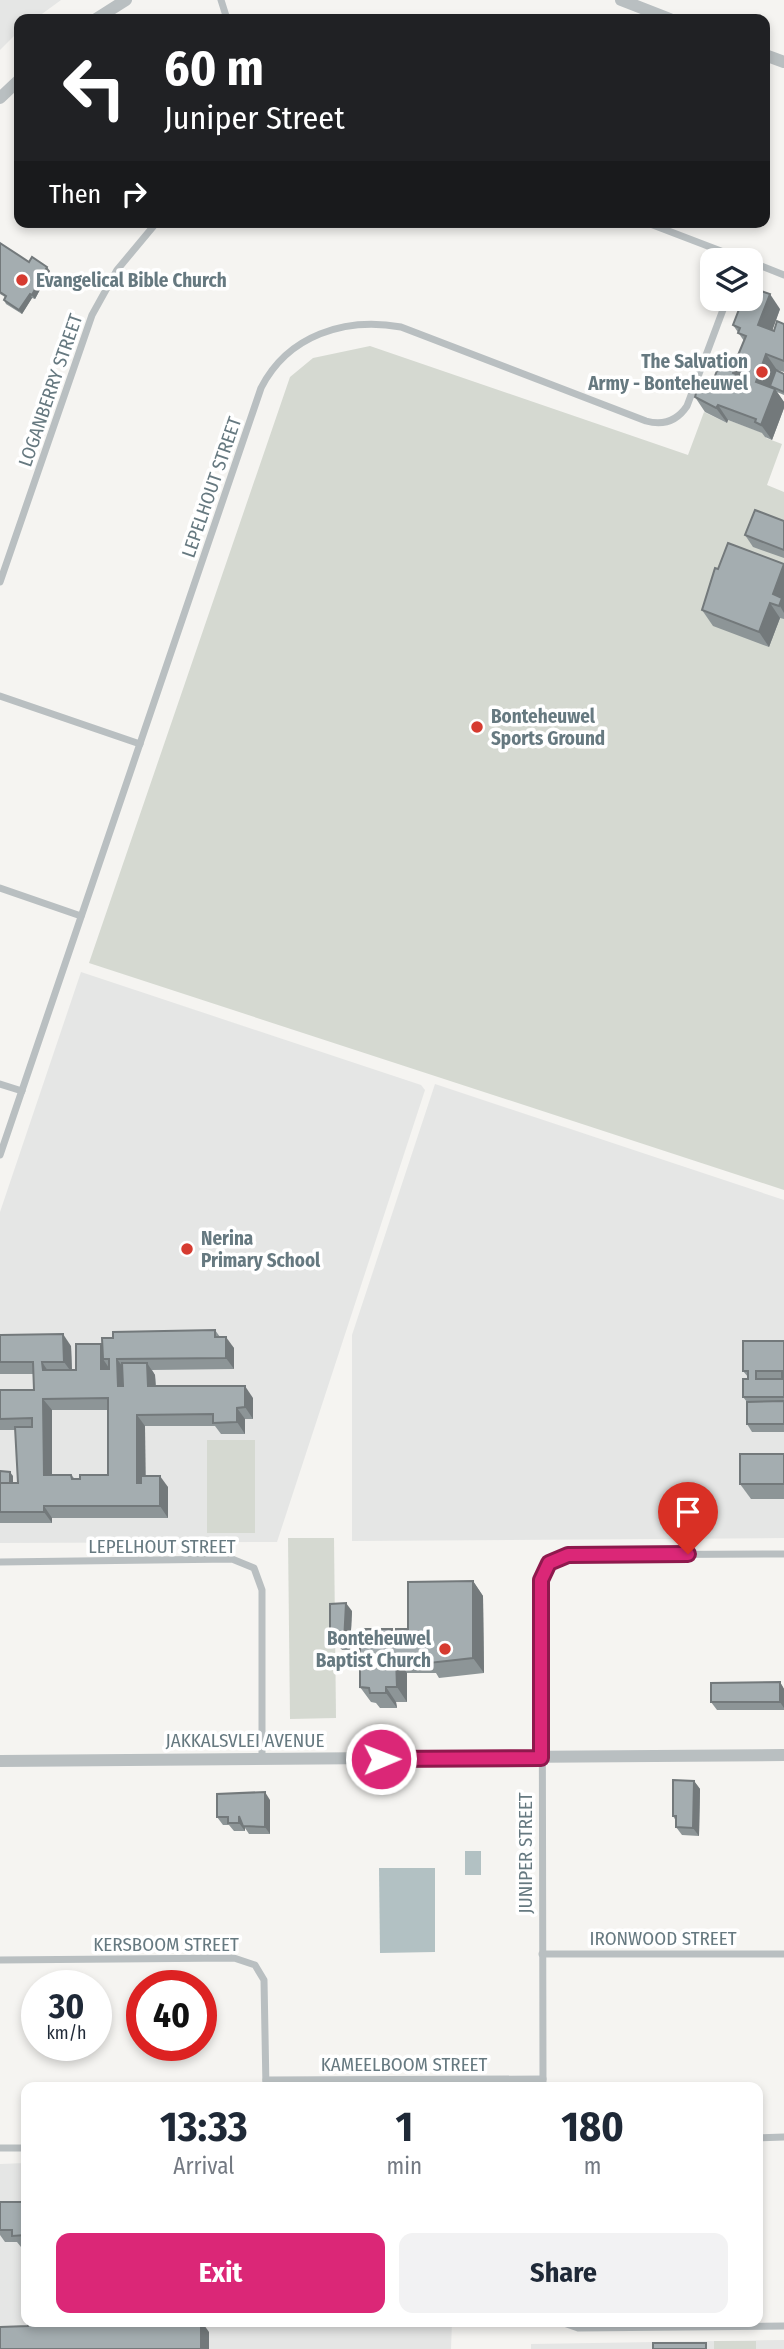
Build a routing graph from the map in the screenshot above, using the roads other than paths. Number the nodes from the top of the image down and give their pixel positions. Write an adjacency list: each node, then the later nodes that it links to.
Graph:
1 (126, 0): 3 (street)
2 (621, 0): 4 (street)
3 (104, 14)
4 (657, 14)
5 (14, 85): 6 (street)
6 (0, 98)
7 (152, 228): 13 (street, LOGANBERRY STREET)
8 (661, 228): 9 (street)
9 (712, 248)
10 (763, 267): 11 (street)
11 (784, 275)
12 (723, 311): 15 (street, LEPELHOUT STREET)
13 (0, 582)
14 (0, 696): 15 (street)
15 (140, 744): 17 (street, LEPELHOUT STREET)
16 (0, 888): 17 (street)
17 (81, 916): 19 (street, LEPELHOUT STREET)
18 (0, 1084): 19 (street)
19 (22, 1091): 20 (street, LEPELHOUT STREET)
20 (0, 1155)
21 (784, 1554): 24 (street, JUNIPER STREET)
22 (0, 1562): 25 (street, LEPELHOUT STREET)
23 (784, 1755): 24 (street, JAKKALSVLEI AVENUE)
24 (541, 1758): 25 (street, JAKKALSVLEI AVENUE); 27 (street, JUNIPER STREET)
25 (262, 1759): 26 (street, JAKKALSVLEI AVENUE)
26 (0, 1761)
27 (542, 1954): 28 (street, IRONWOOD STREET); 30 (street, JUNIPER STREET)
28 (784, 1954)
29 (0, 1960): 31 (street, KERSBOOM STREET)
30 (543, 2079): 32 (street, KAMEELBOOM STREET)
31 (266, 2082)
32 (377, 2082)
33 (784, 2137): 34 (street)
34 (763, 2138)
35 (0, 2148): 36 (street)
36 (21, 2148)
37 (763, 2326): 38 (street)
38 (784, 2326)
39 (575, 2327): 40 (street)
40 (681, 2327)

